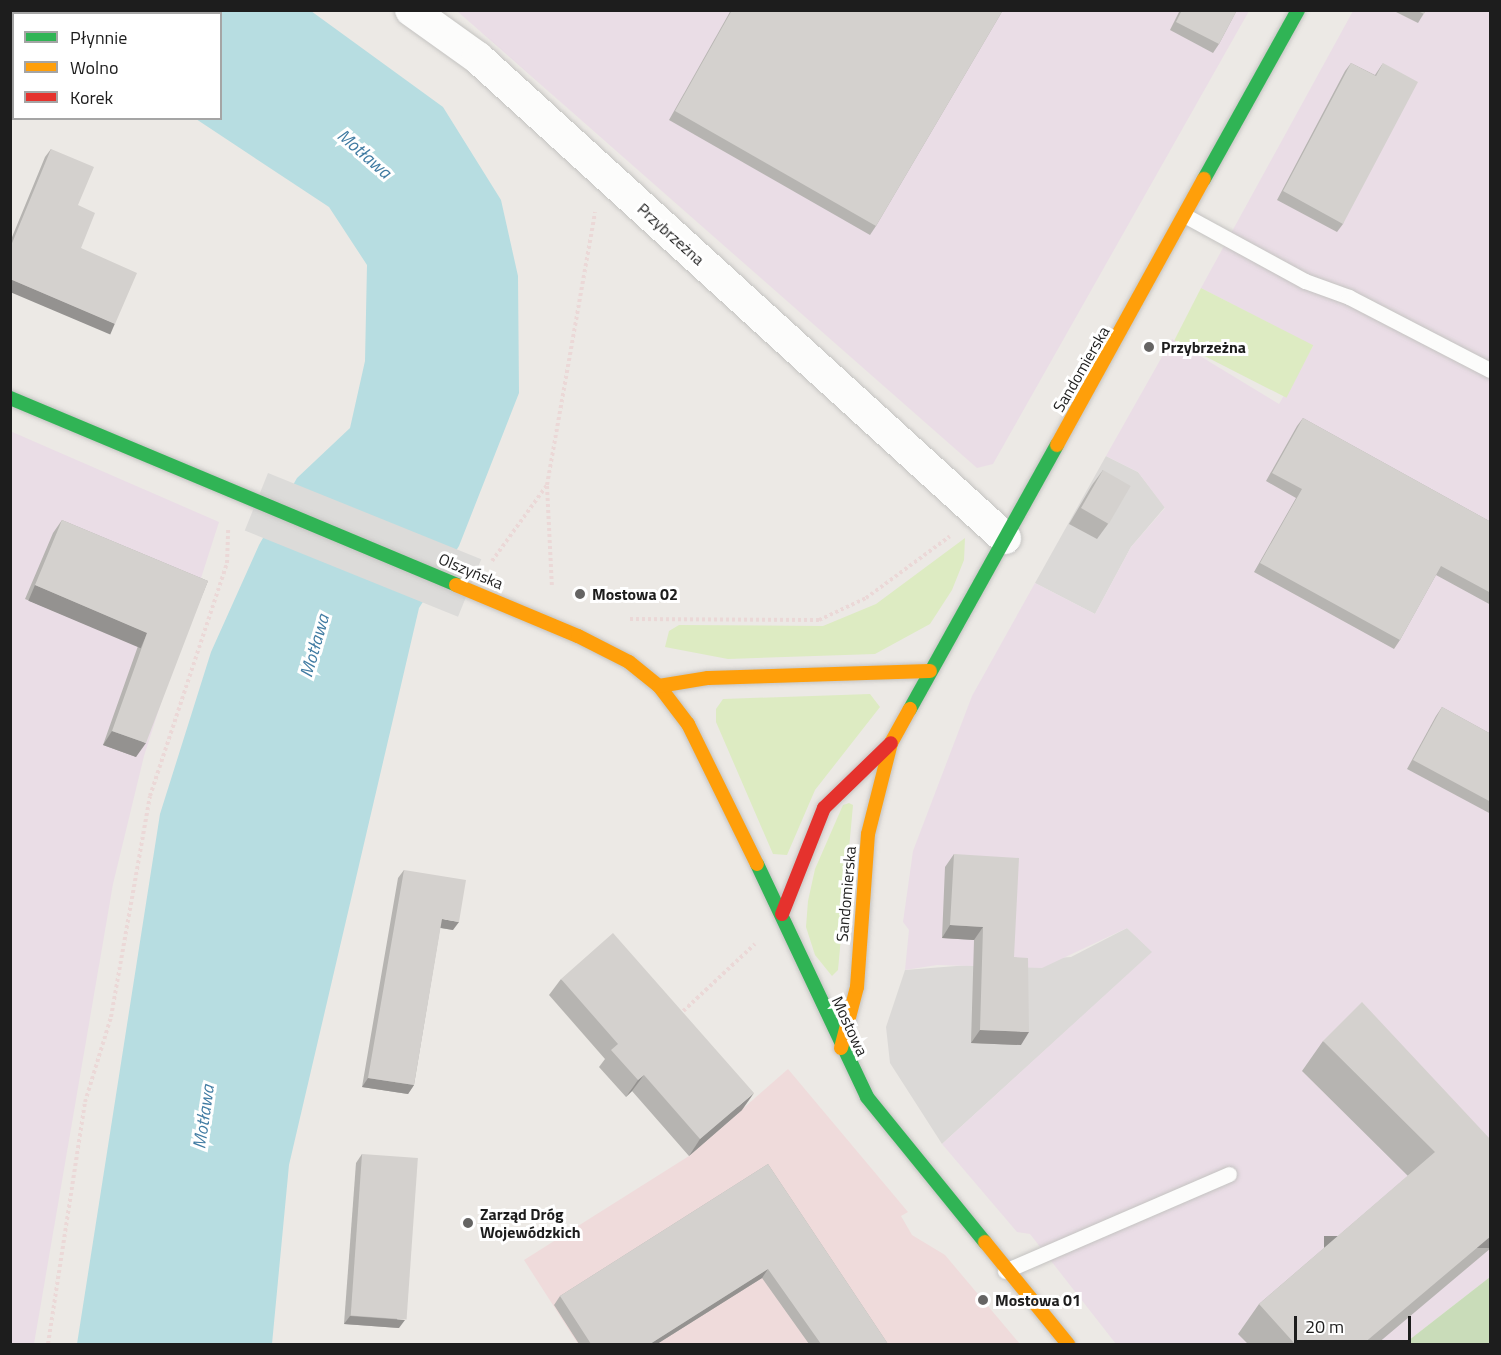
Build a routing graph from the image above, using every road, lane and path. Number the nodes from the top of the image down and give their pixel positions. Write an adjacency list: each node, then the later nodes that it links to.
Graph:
1 (411, 10): 3 (street, Przybrzeżna)
2 (1298, 10): 4 (street, Sandomierska)
3 (601, 171): 7 (path); 9 (street, Przybrzeżna)
4 (1184, 215): 5 (lane); 10 (street, Sandomierska)
5 (1491, 370)
6 (10, 398): 8 (street, Olszyńska)
7 (547, 485): 11 (path); 12 (path)
8 (241, 495): 15 (street, Olszyńska); 23 (path)
9 (976, 514): 10 (street, Przybrzeżna); 13 (path)
10 (1005, 538): 14 (street, Sandomierska)
11 (486, 568)
12 (541, 589)
13 (616, 619)
14 (930, 671): 15 (street); 16 (street, Sandomierska)
15 (659, 686): 17 (street, Mostowa)
16 (891, 743): 17 (street, Sandomierska); 20 (street, Sandomierska)
17 (782, 914): 20 (street, Mostowa)
18 (760, 940): 19 (path)
19 (674, 1019)
20 (841, 1048): 22 (street, Mostowa)
21 (1229, 1174): 22 (lane)
22 (1005, 1271): 24 (street, Mostowa)
23 (48, 1344)
24 (1068, 1344)

